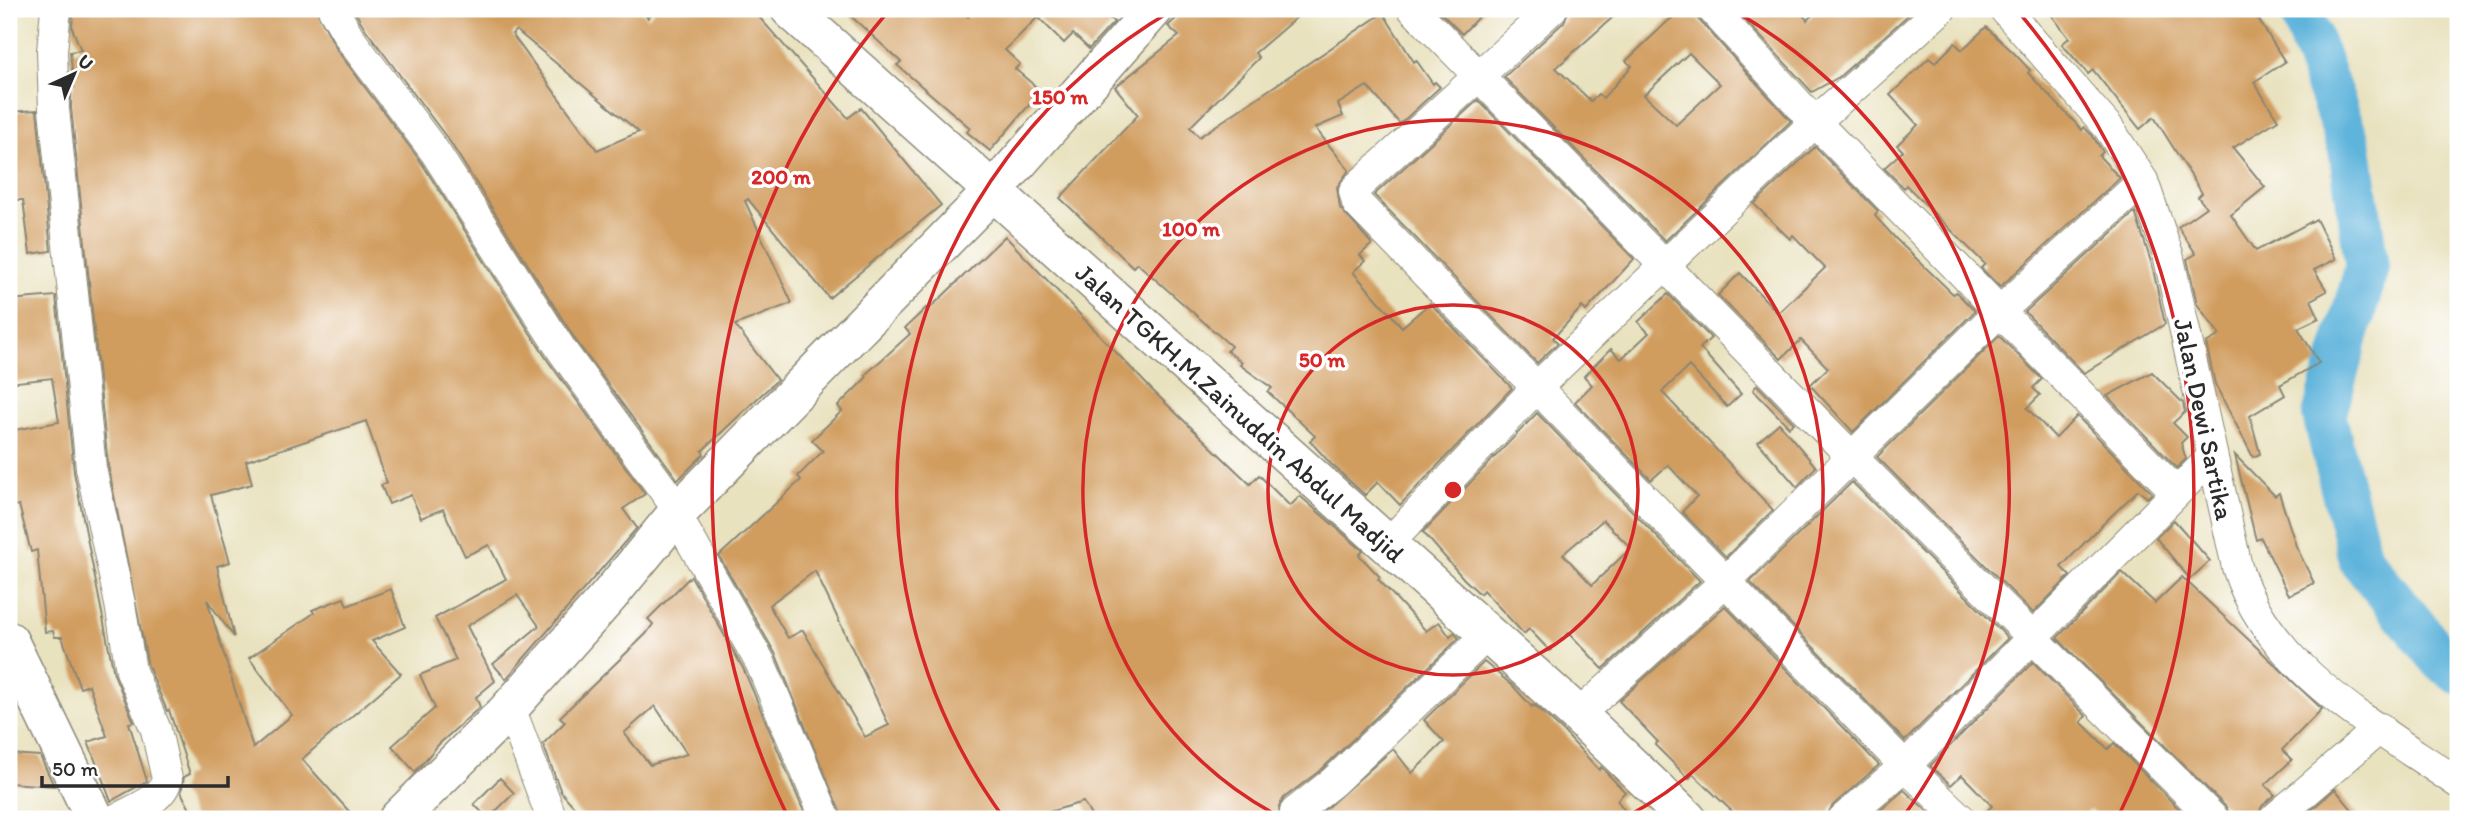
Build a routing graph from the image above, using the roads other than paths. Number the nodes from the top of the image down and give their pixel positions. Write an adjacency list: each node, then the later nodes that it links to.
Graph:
1 (55, 9): 34 (street)
2 (333, 9): 20 (street)
3 (790, 9): 13 (main road, Jalan TGKH.M.Zainuddin Abdul Madjid)
4 (1154, 9): 13 (main road)
5 (1413, 9): 10 (street)
6 (1552, 9): 10 (street)
7 (1712, 9): 11 (street)
8 (1941, 9): 11 (street)
9 (2004, 9): 12 (street, Jalan Dewi Sartika)
10 (1481, 76): 14 (street); 16 (street)
11 (1815, 122): 14 (street); 15 (street)
12 (2143, 181): 15 (street); 18 (street, Jalan Dewi Sartika)
13 (993, 191): 20 (main road); 21 (main road, Jalan TGKH.M.Zainuddin Abdul Madjid)
14 (1666, 264): 16 (street); 17 (street)
15 (2000, 312): 17 (street); 19 (street)
16 (1536, 388): 21 (street); 22 (street)
17 (1852, 457): 22 (street); 25 (street)
18 (2212, 457): 19 (street); 29 (street, Jalan Dewi Sartika)
19 (2175, 491): 25 (street)
20 (681, 519): 23 (main road); 38 (street)
21 (1387, 545): 24 (main road, Jalan TGKH.M.Zainuddin Abdul Madjid)
22 (1727, 580): 27 (street); 30 (street)
23 (615, 602): 28 (main road); 35 (main road)
24 (1487, 635): 27 (main road, Jalan TGKH.M.Zainuddin Abdul Madjid); 32 (street)
25 (2032, 637): 30 (street); 42 (street)
26 (9, 641): 33 (main road)
27 (1578, 715): 39 (main road, Jalan TGKH.M.Zainuddin Abdul Madjid)
28 (516, 723): 36 (main road); 37 (street)
29 (2380, 728): 31 (street, Jalan Dewi Sartika); 43 (street)
30 (1905, 766): 40 (street); 41 (street)
31 (2458, 783)
32 (1295, 812)
33 (94, 819)
34 (116, 819)
35 (398, 819)
36 (422, 819)
37 (552, 819)
38 (826, 819)
39 (1687, 819)
40 (1843, 819)
41 (1961, 819)
42 (2214, 819)
43 (2274, 819)

